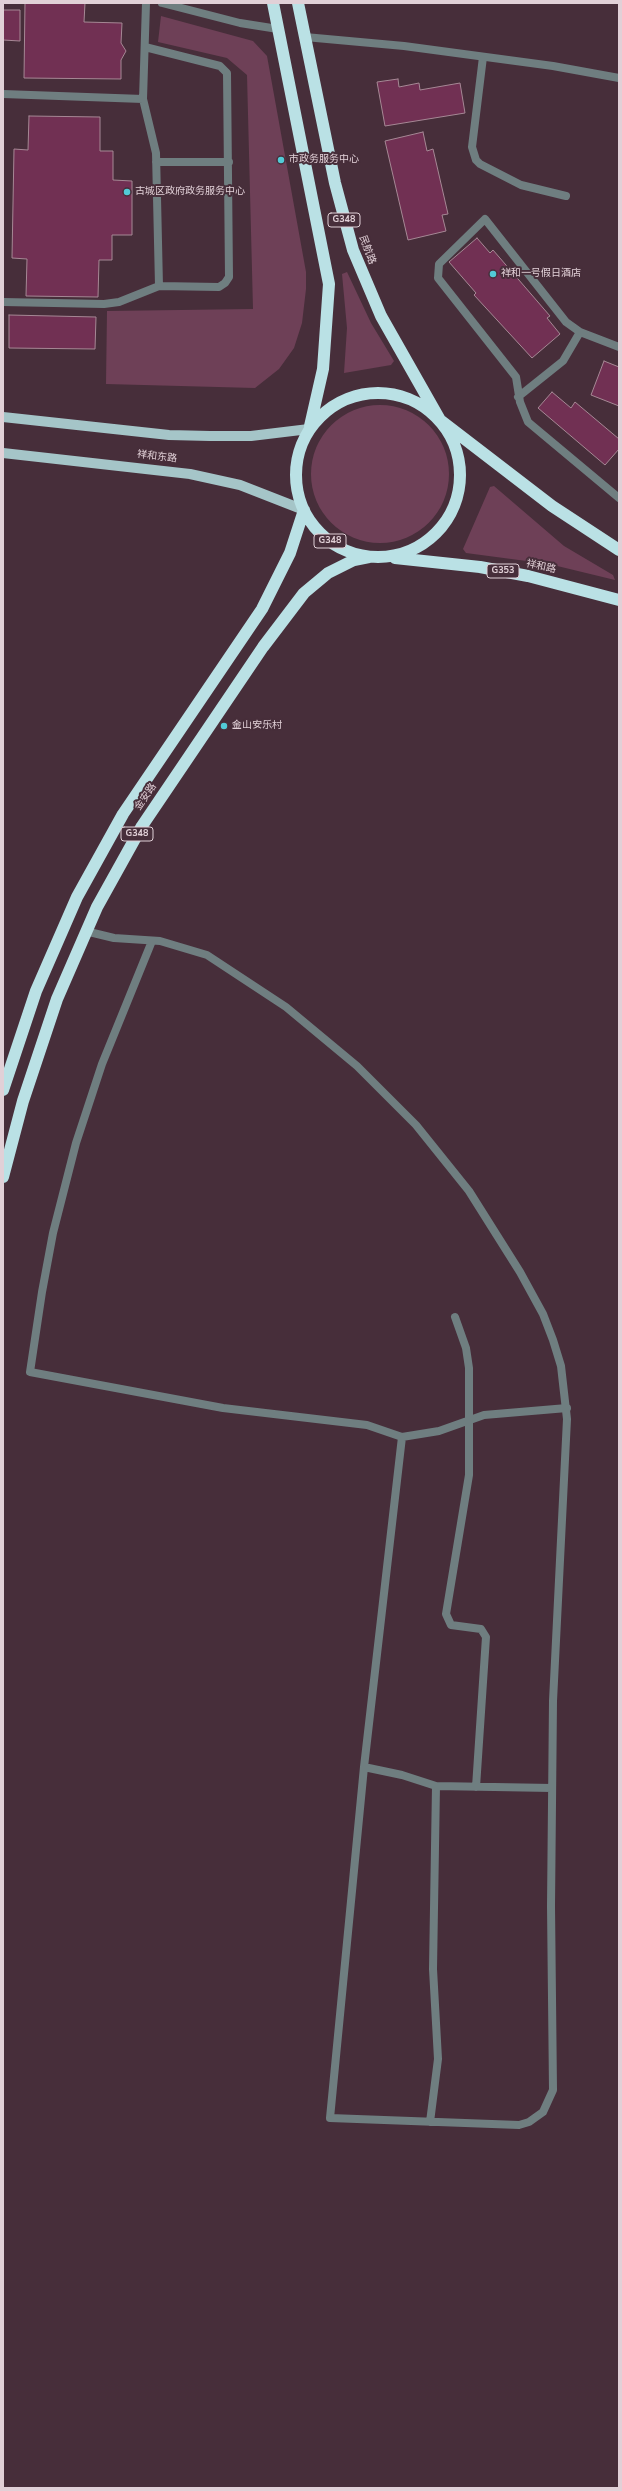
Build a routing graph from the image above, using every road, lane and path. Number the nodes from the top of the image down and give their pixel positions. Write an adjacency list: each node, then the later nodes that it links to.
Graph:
1 (146, 3): 7 (street)
2 (162, 3): 5 (street)
3 (273, 3): 5 (highway, G348)
4 (298, 3): 6 (highway, 民航路 / G348)
5 (278, 29): 22 (highway, G348)
6 (305, 37): 8 (street); 21 (highway, 民航路 / G348)
7 (145, 47): 11 (street); 13 (street)
8 (483, 57): 9 (street); 14 (street)
9 (619, 78)
10 (3, 94): 11 (street)
11 (143, 99): 12 (street)
12 (156, 162): 13 (street); 15 (street)
13 (229, 162): 15 (street)
14 (566, 196)
15 (159, 286): 16 (street)
16 (3, 302)
17 (580, 332): 18 (street); 19 (street); 19 (street)
18 (619, 347)
19 (518, 397): 24 (street)
20 (3, 417): 22 (main road)
21 (440, 420): 22 (highway, G348); 26 (highway); 28 (highway, G348)
22 (309, 429): 25 (highway, G348)
23 (3, 452): 25 (main road, 祥和东路)
24 (619, 498)
25 (304, 510): 27 (highway, G348); 32 (highway, 金安路 / G348)
26 (619, 550)
27 (369, 557): 28 (highway, G348); 30 (highway, 金安路 / G348)
28 (384, 557): 29 (highway, 祥和路 / G353)
29 (619, 600)
30 (85, 931): 31 (street); 33 (highway, 金安路 / G348)
31 (152, 941): 35 (street); 37 (street)
32 (3, 1090)
33 (3, 1177)
34 (455, 1317): 36 (street)
35 (567, 1408): 36 (street); 41 (street)
36 (469, 1420): 37 (street); 40 (street)
37 (402, 1437): 38 (street)
38 (364, 1767): 39 (street); 42 (street)
39 (436, 1786): 40 (street); 42 (street)
40 (476, 1787): 41 (street)
41 (552, 1788): 42 (street)
42 (430, 2122)

